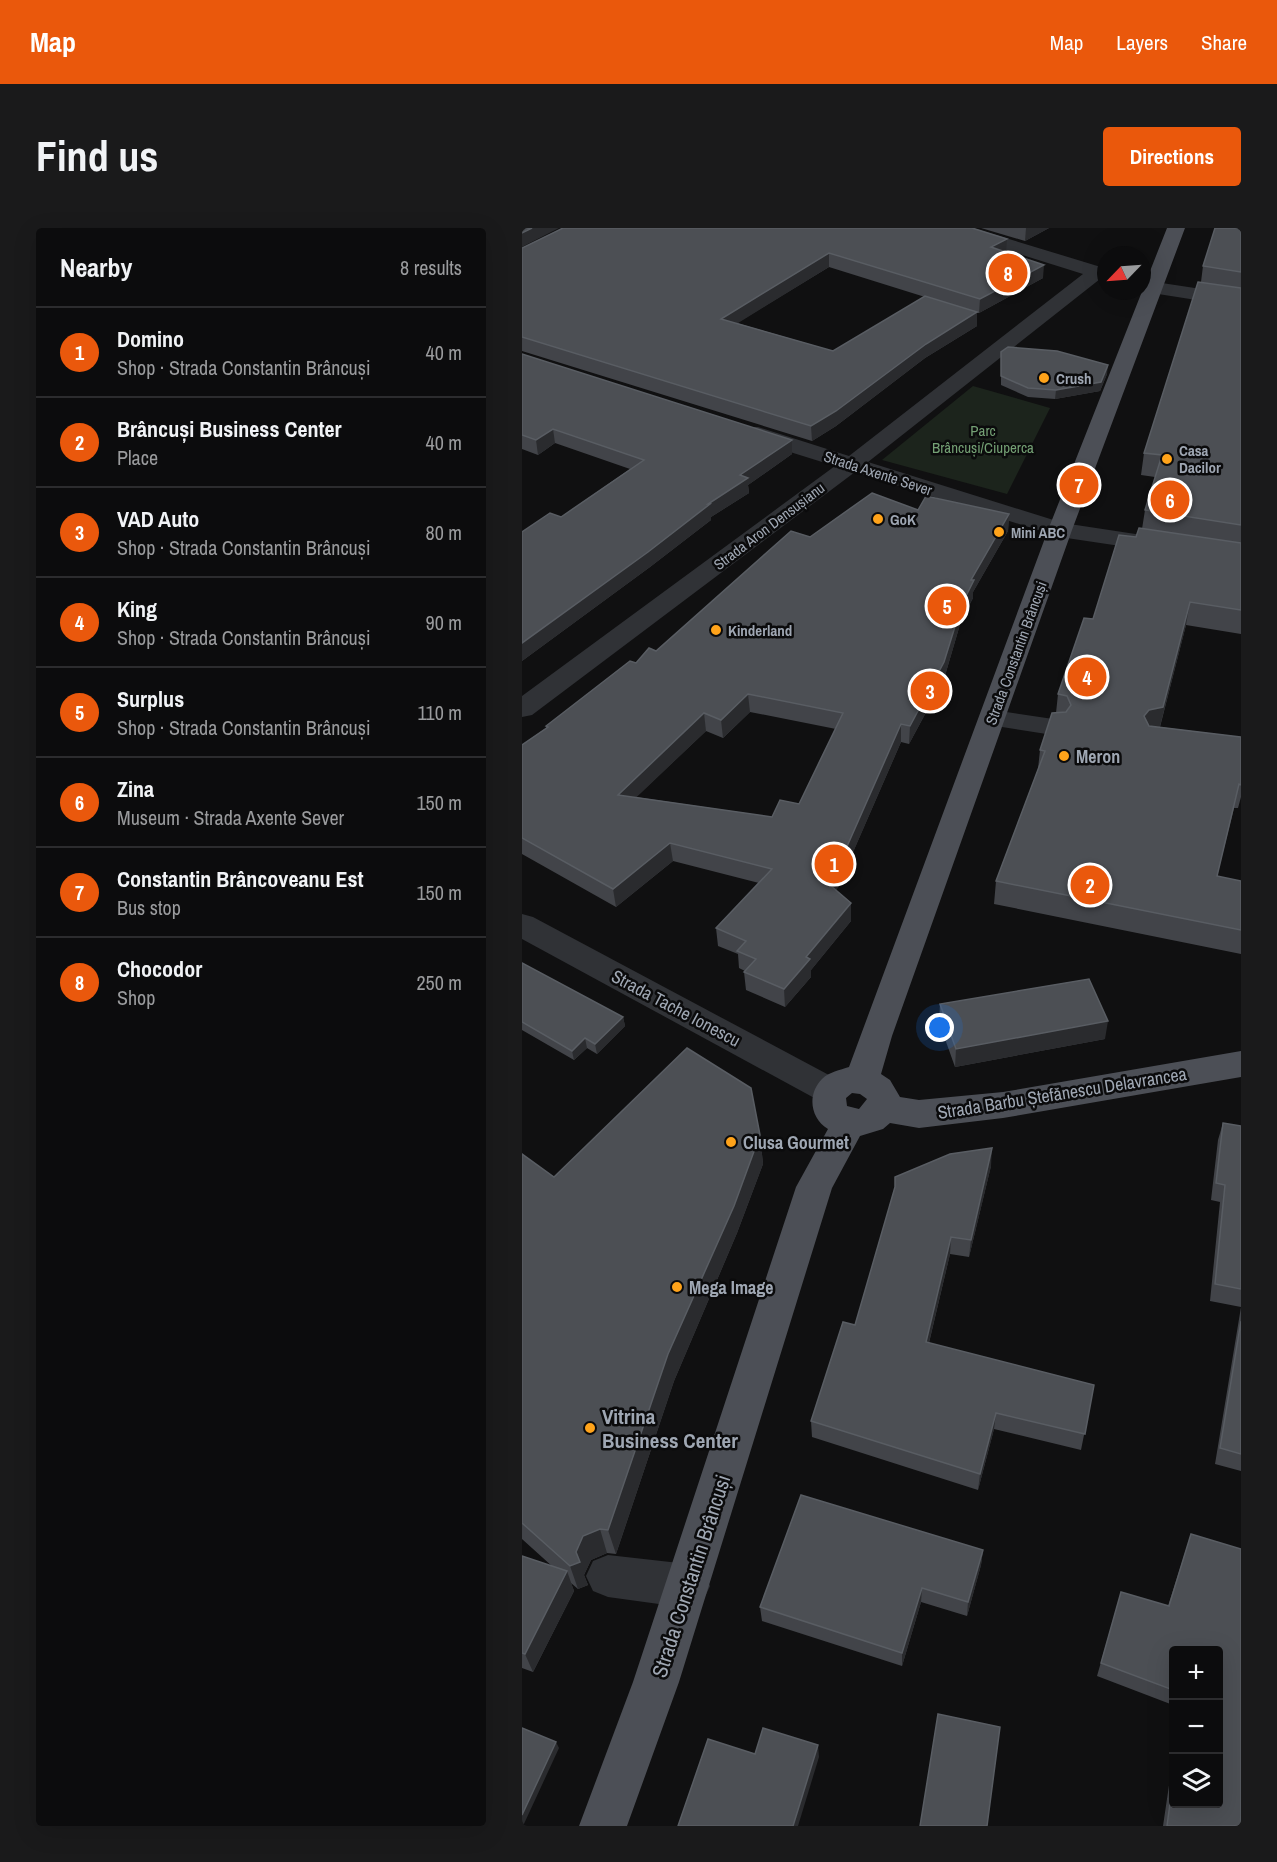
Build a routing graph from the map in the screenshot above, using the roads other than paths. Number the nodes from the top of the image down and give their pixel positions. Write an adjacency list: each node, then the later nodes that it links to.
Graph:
1 (955, 228): 3 (street)
2 (1176, 228): 5 (main road, Strada Constantin Brâncuși)
3 (1097, 272)
4 (1097, 276): 10 (street, Strada Aron Densușianu)
5 (1151, 279)
6 (1151, 288): 8 (street)
7 (1142, 300): 11 (main road, Strada Constantin Brâncuși)
8 (1241, 301)
9 (726, 424): 10 (street, Strada Axente Sever)
10 (851, 465): 11 (street, Strada Axente Sever); 13 (street, Strada Aron Densușianu)
11 (1060, 530): 12 (street, Strada Axente Sever); 14 (main road, Strada Constantin Brâncuși)
12 (1241, 557)
13 (522, 709)
14 (993, 718): 15 (street); 18 (main road, Strada Constantin Brâncuși)
15 (1053, 727)
16 (522, 925): 18 (street, Strada Tache Ionescu)
17 (1241, 1064): 18 (main road, Strada Barbu Ștefănescu Delavrancea)
18 (854, 1108): 20 (main road, Strada Constantin Brâncuși)
19 (608, 1576): 20 (street)
20 (688, 1586): 21 (main road, Strada Constantin Brâncuși)
21 (603, 1826)

